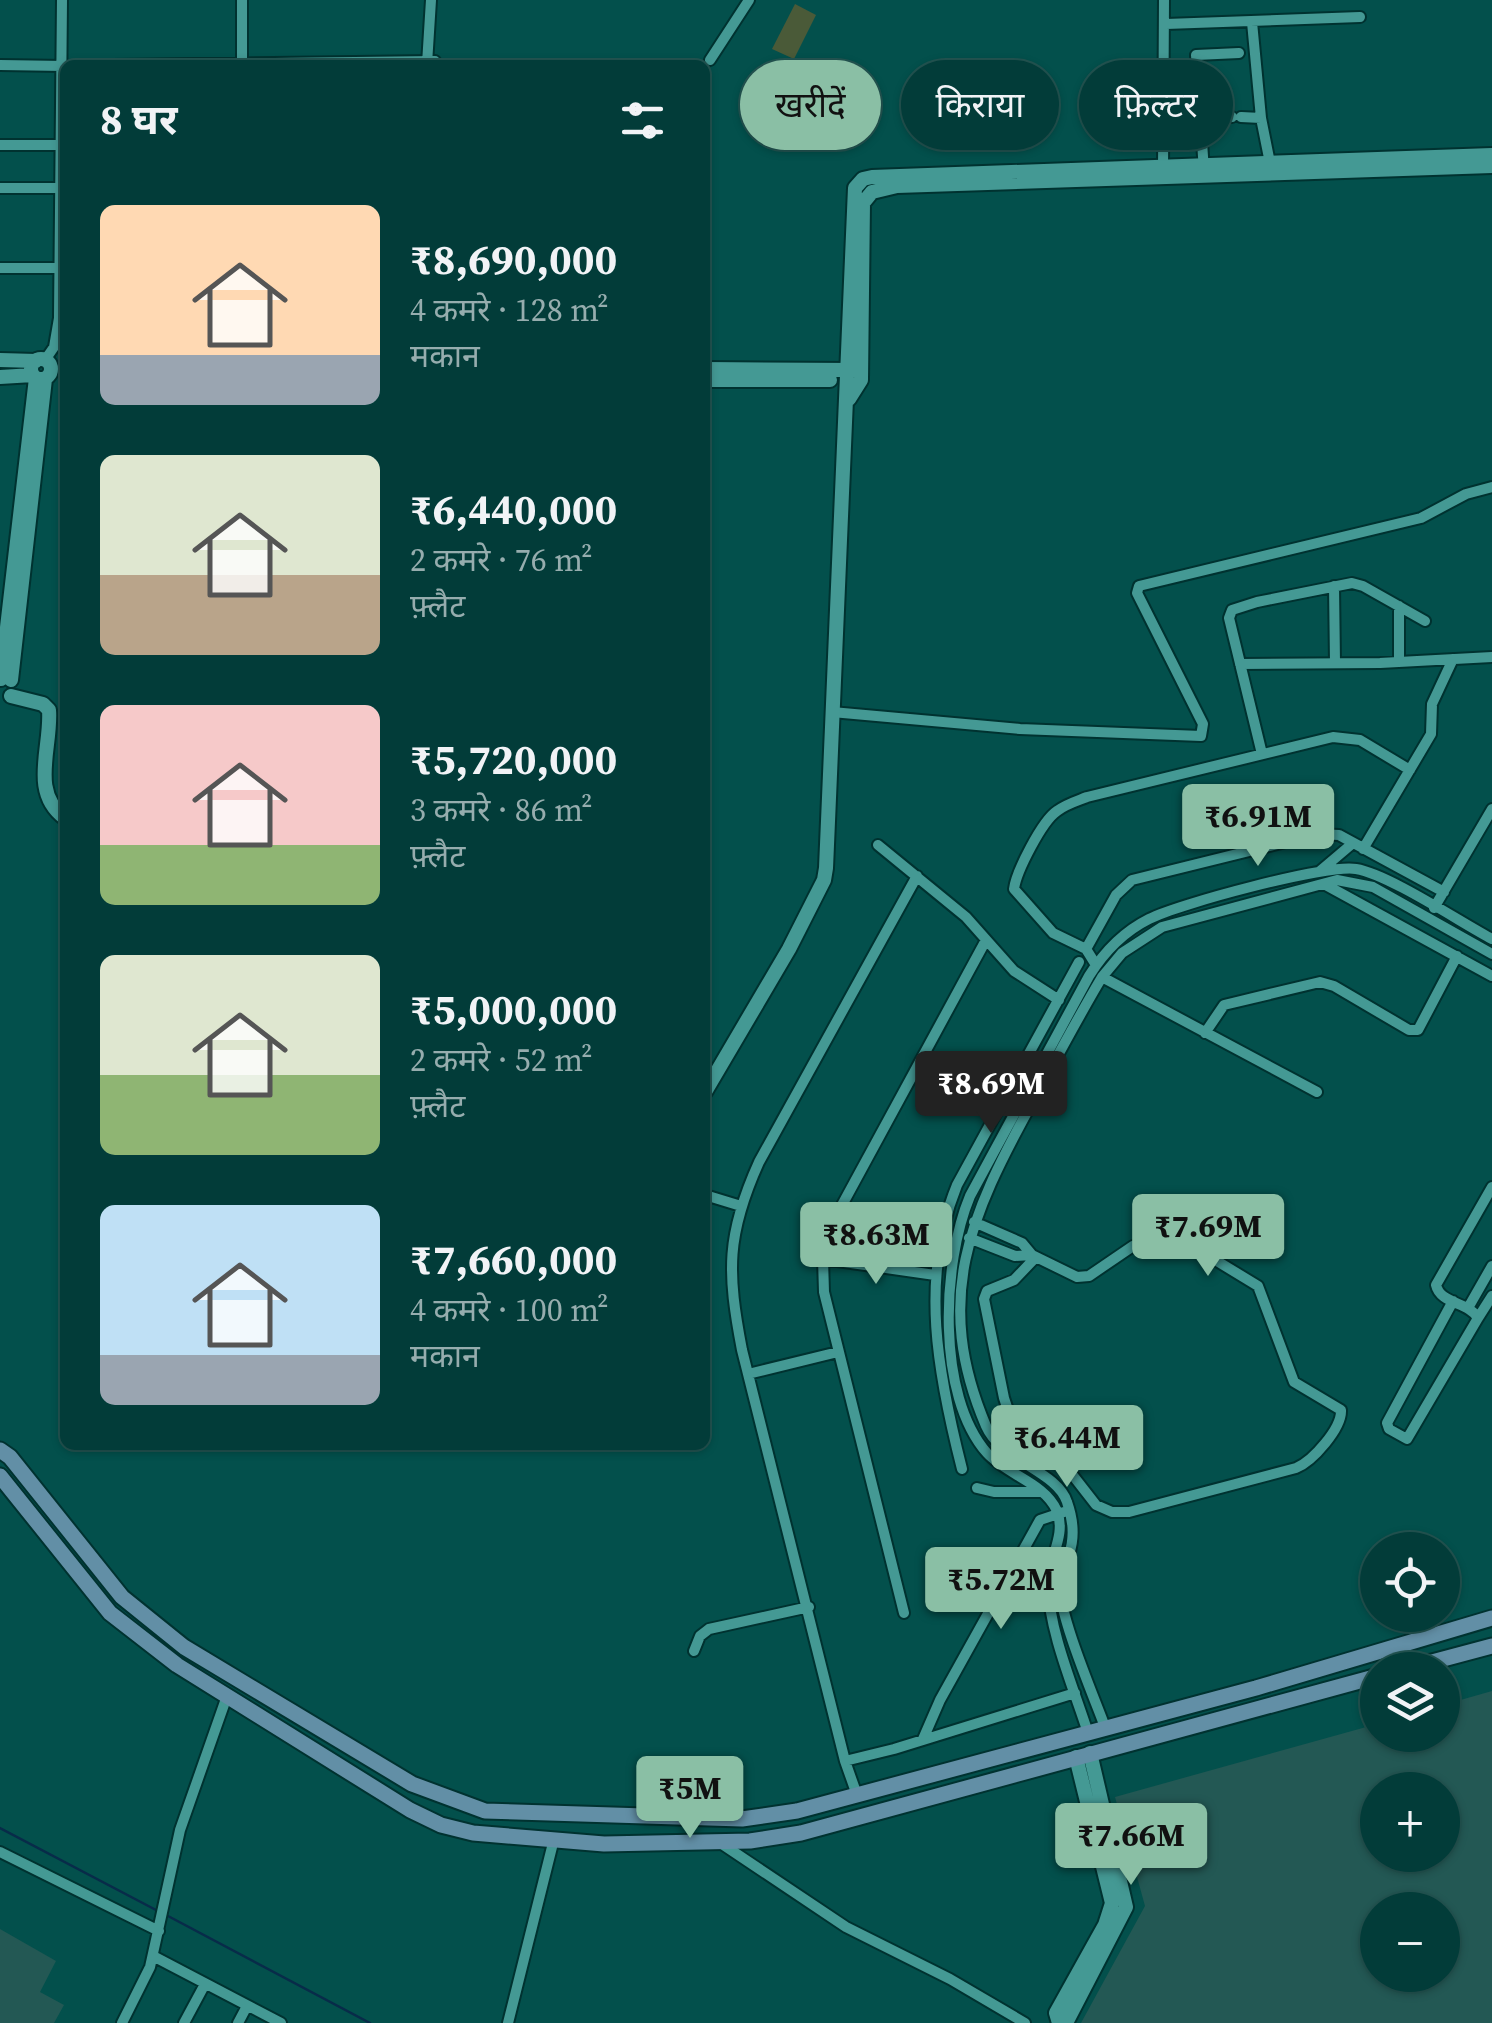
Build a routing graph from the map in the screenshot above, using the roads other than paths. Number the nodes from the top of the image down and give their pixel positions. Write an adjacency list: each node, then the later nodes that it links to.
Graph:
1 (62, 0): 10 (street)
2 (242, 0): 11 (street)
3 (431, 0): 12 (street)
4 (749, 0): 13 (street)
5 (1164, 0): 8 (street)
6 (1360, 18): 7 (street)
7 (1252, 22): 8 (street); 18 (street)
8 (1166, 24): 27 (street)
9 (1239, 53): 14 (street)
10 (62, 60)
11 (242, 60)
12 (431, 60)
13 (710, 60)
14 (1196, 60)
15 (0, 65): 16 (street)
16 (60, 66)
17 (1233, 117): 18 (street)
18 (1260, 118): 24 (street)
19 (60, 119): 21 (street)
20 (0, 145): 21 (street)
21 (59, 145): 29 (street)
22 (1203, 150): 26 (street)
23 (1492, 155): 24 (street)
24 (1270, 163): 26 (street)
25 (1492, 166): 26 (street)
26 (1204, 171): 27 (street)
27 (1163, 172): 36 (street)
28 (0, 188): 29 (street)
29 (60, 188): 31 (street)
30 (0, 268): 31 (street)
31 (60, 268)
32 (60, 324): 35 (street)
33 (0, 360): 35 (street)
34 (710, 369): 36 (street)
35 (45, 370): 37 (street); 48 (street)
36 (854, 375): 38 (street); 49 (street)
37 (0, 378)
38 (710, 380)
39 (1492, 487): 49 (street)
40 (1334, 586): 41 (street); 46 (street); 47 (street)
41 (1398, 606): 42 (street); 45 (street)
42 (1424, 620)
43 (1492, 657): 44 (street)
44 (1453, 659): 45 (street); 51 (street)
45 (1399, 662): 46 (street)
46 (1335, 663): 47 (street)
47 (1240, 664): 50 (street)
48 (5, 686): 53 (street)
49 (832, 712): 72 (street)
50 (1262, 754): 51 (street); 62 (street)
51 (1410, 770): 55 (street)
52 (1492, 809): 58 (street)
53 (60, 814)
54 (878, 845): 56 (street)
55 (1358, 846): 57 (street); 58 (street); 62 (street)
56 (918, 876): 61 (street); 76 (street)
57 (1321, 878): 59 (street); 63 (street); 64 (street); 66 (street); 68 (street)
58 (1444, 892): 59 (street)
59 (1434, 908): 60 (street)
60 (1492, 939)
61 (986, 940): 69 (street); 80 (street)
62 (1086, 949): 66 (street)
63 (1492, 954)
64 (1458, 956): 67 (street); 71 (street)
65 (1080, 962): 69 (street)
66 (1096, 965): 70 (street)
67 (1492, 976)
68 (1102, 977): 70 (street); 71 (street)
69 (1059, 999): 70 (street); 82 (street)
70 (1077, 1009): 77 (street); 78 (street)
71 (1205, 1032): 73 (street)
72 (710, 1083)
73 (1317, 1092)
74 (1492, 1188): 85 (street)
75 (710, 1197): 76 (street)
76 (741, 1206): 89 (street)
77 (959, 1224): 78 (street); 83 (street)
78 (971, 1230): 79 (street); 79 (street); 83 (street)
79 (1034, 1256): 92 (street); 92 (street)
80 (823, 1259): 82 (street); 88 (street)
81 (1492, 1266): 86 (street)
82 (935, 1275): 83 (street); 93 (street)
83 (956, 1278): 96 (street); 97 (street)
84 (1492, 1296): 87 (street)
85 (1453, 1301): 86 (street); 87 (street)
86 (1468, 1308): 87 (street)
87 (1478, 1318)
88 (838, 1352): 89 (street); 101 (street)
89 (748, 1374): 100 (street)
90 (0, 1450): 98 (main road)
91 (1106, 1452): 92 (street)
92 (1064, 1464)
93 (962, 1468)
94 (0, 1476): 99 (main road)
95 (977, 1488): 96 (street)
96 (1041, 1492): 97 (street)
97 (1063, 1512): 106 (street); 107 (street); 113 (street)
98 (86, 1552): 99 (main road); 117 (main road)
99 (71, 1565): 110 (main road)
100 (808, 1607): 104 (street); 115 (street)
101 (904, 1613)
102 (1492, 1618): 111 (main road)
103 (1492, 1646): 105 (main road)
104 (694, 1650)
105 (1460, 1655)
106 (1085, 1673): 107 (street); 111 (street)
107 (1070, 1677): 109 (street)
108 (1360, 1681): 114 (main road)
109 (1075, 1692): 112 (street); 113 (street)
110 (227, 1696): 119 (main road); 122 (street)
111 (1105, 1728): 112 (main road)
112 (1088, 1733): 116 (main road)
113 (923, 1739): 115 (street)
114 (1083, 1755): 118 (main road); 132 (street)
115 (845, 1761): 116 (street)
116 (858, 1795): 117 (main road)
117 (797, 1811): 118 (main road)
118 (801, 1832): 120 (main road)
119 (554, 1839): 120 (main road); 130 (street)
120 (718, 1842): 131 (street)
121 (0, 1852): 122 (street)
122 (160, 1925): 123 (street)
123 (152, 1956): 124 (street); 126 (street)
124 (205, 1984): 125 (street); 127 (street)
125 (248, 2006): 128 (street); 129 (street)
126 (122, 2023)
127 (184, 2023)
128 (238, 2023)
129 (281, 2023)
130 (508, 2023)
131 (1026, 2023)
132 (1063, 2023)

